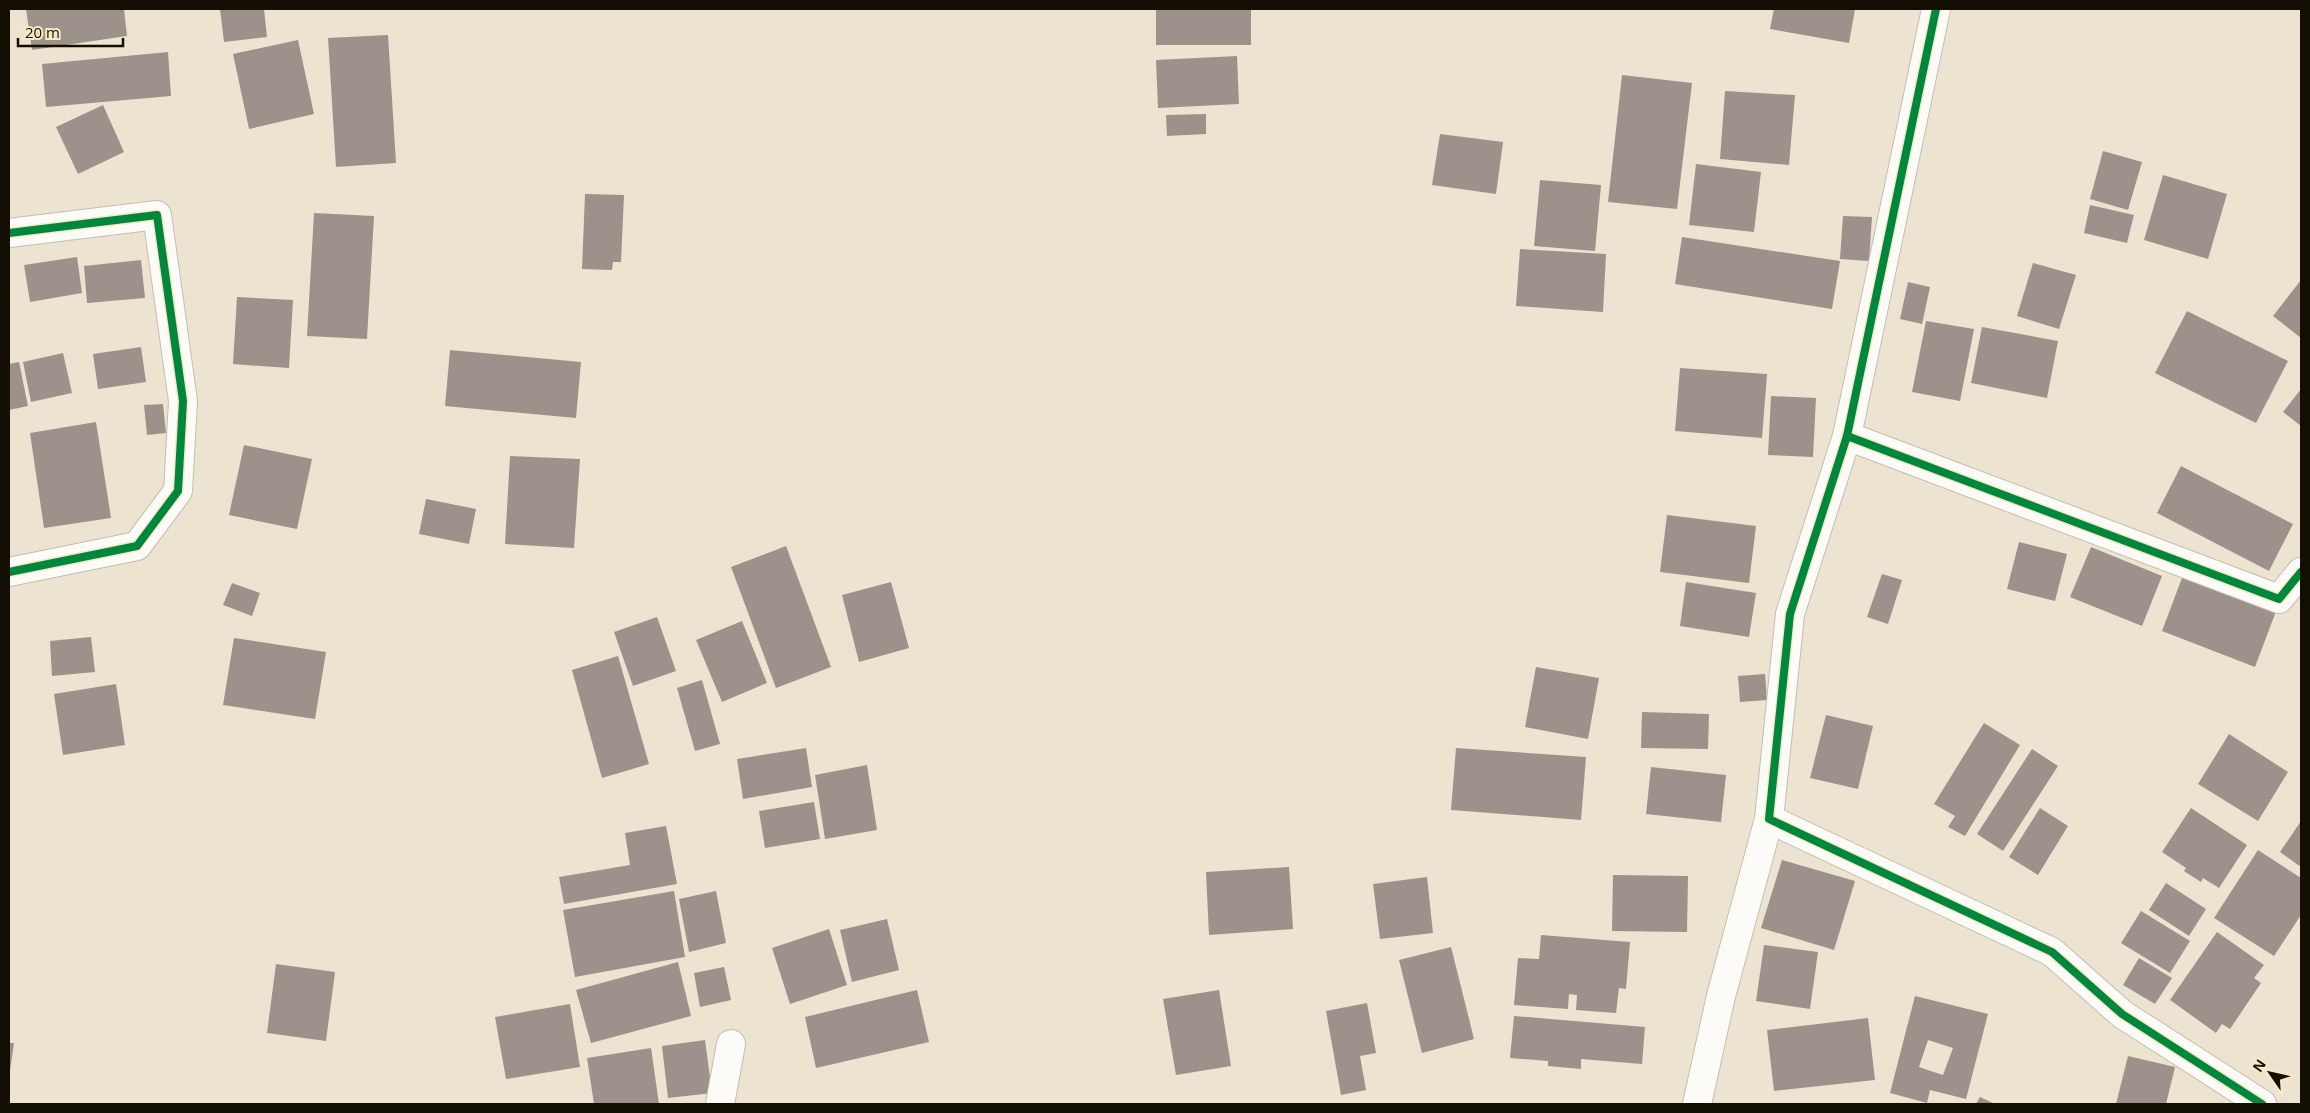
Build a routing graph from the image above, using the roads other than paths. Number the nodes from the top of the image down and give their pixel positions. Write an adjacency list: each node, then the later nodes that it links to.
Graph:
1 (1936, 9): 3 (street)
2 (9, 234): 4 (street)
3 (1847, 436): 5 (street); 6 (street)
4 (9, 572)
5 (2301, 572)
6 (1769, 819): 9 (street); 10 (street)
7 (731, 1044): 8 (street)
8 (720, 1104)
9 (1697, 1104)
10 (2262, 1104)

